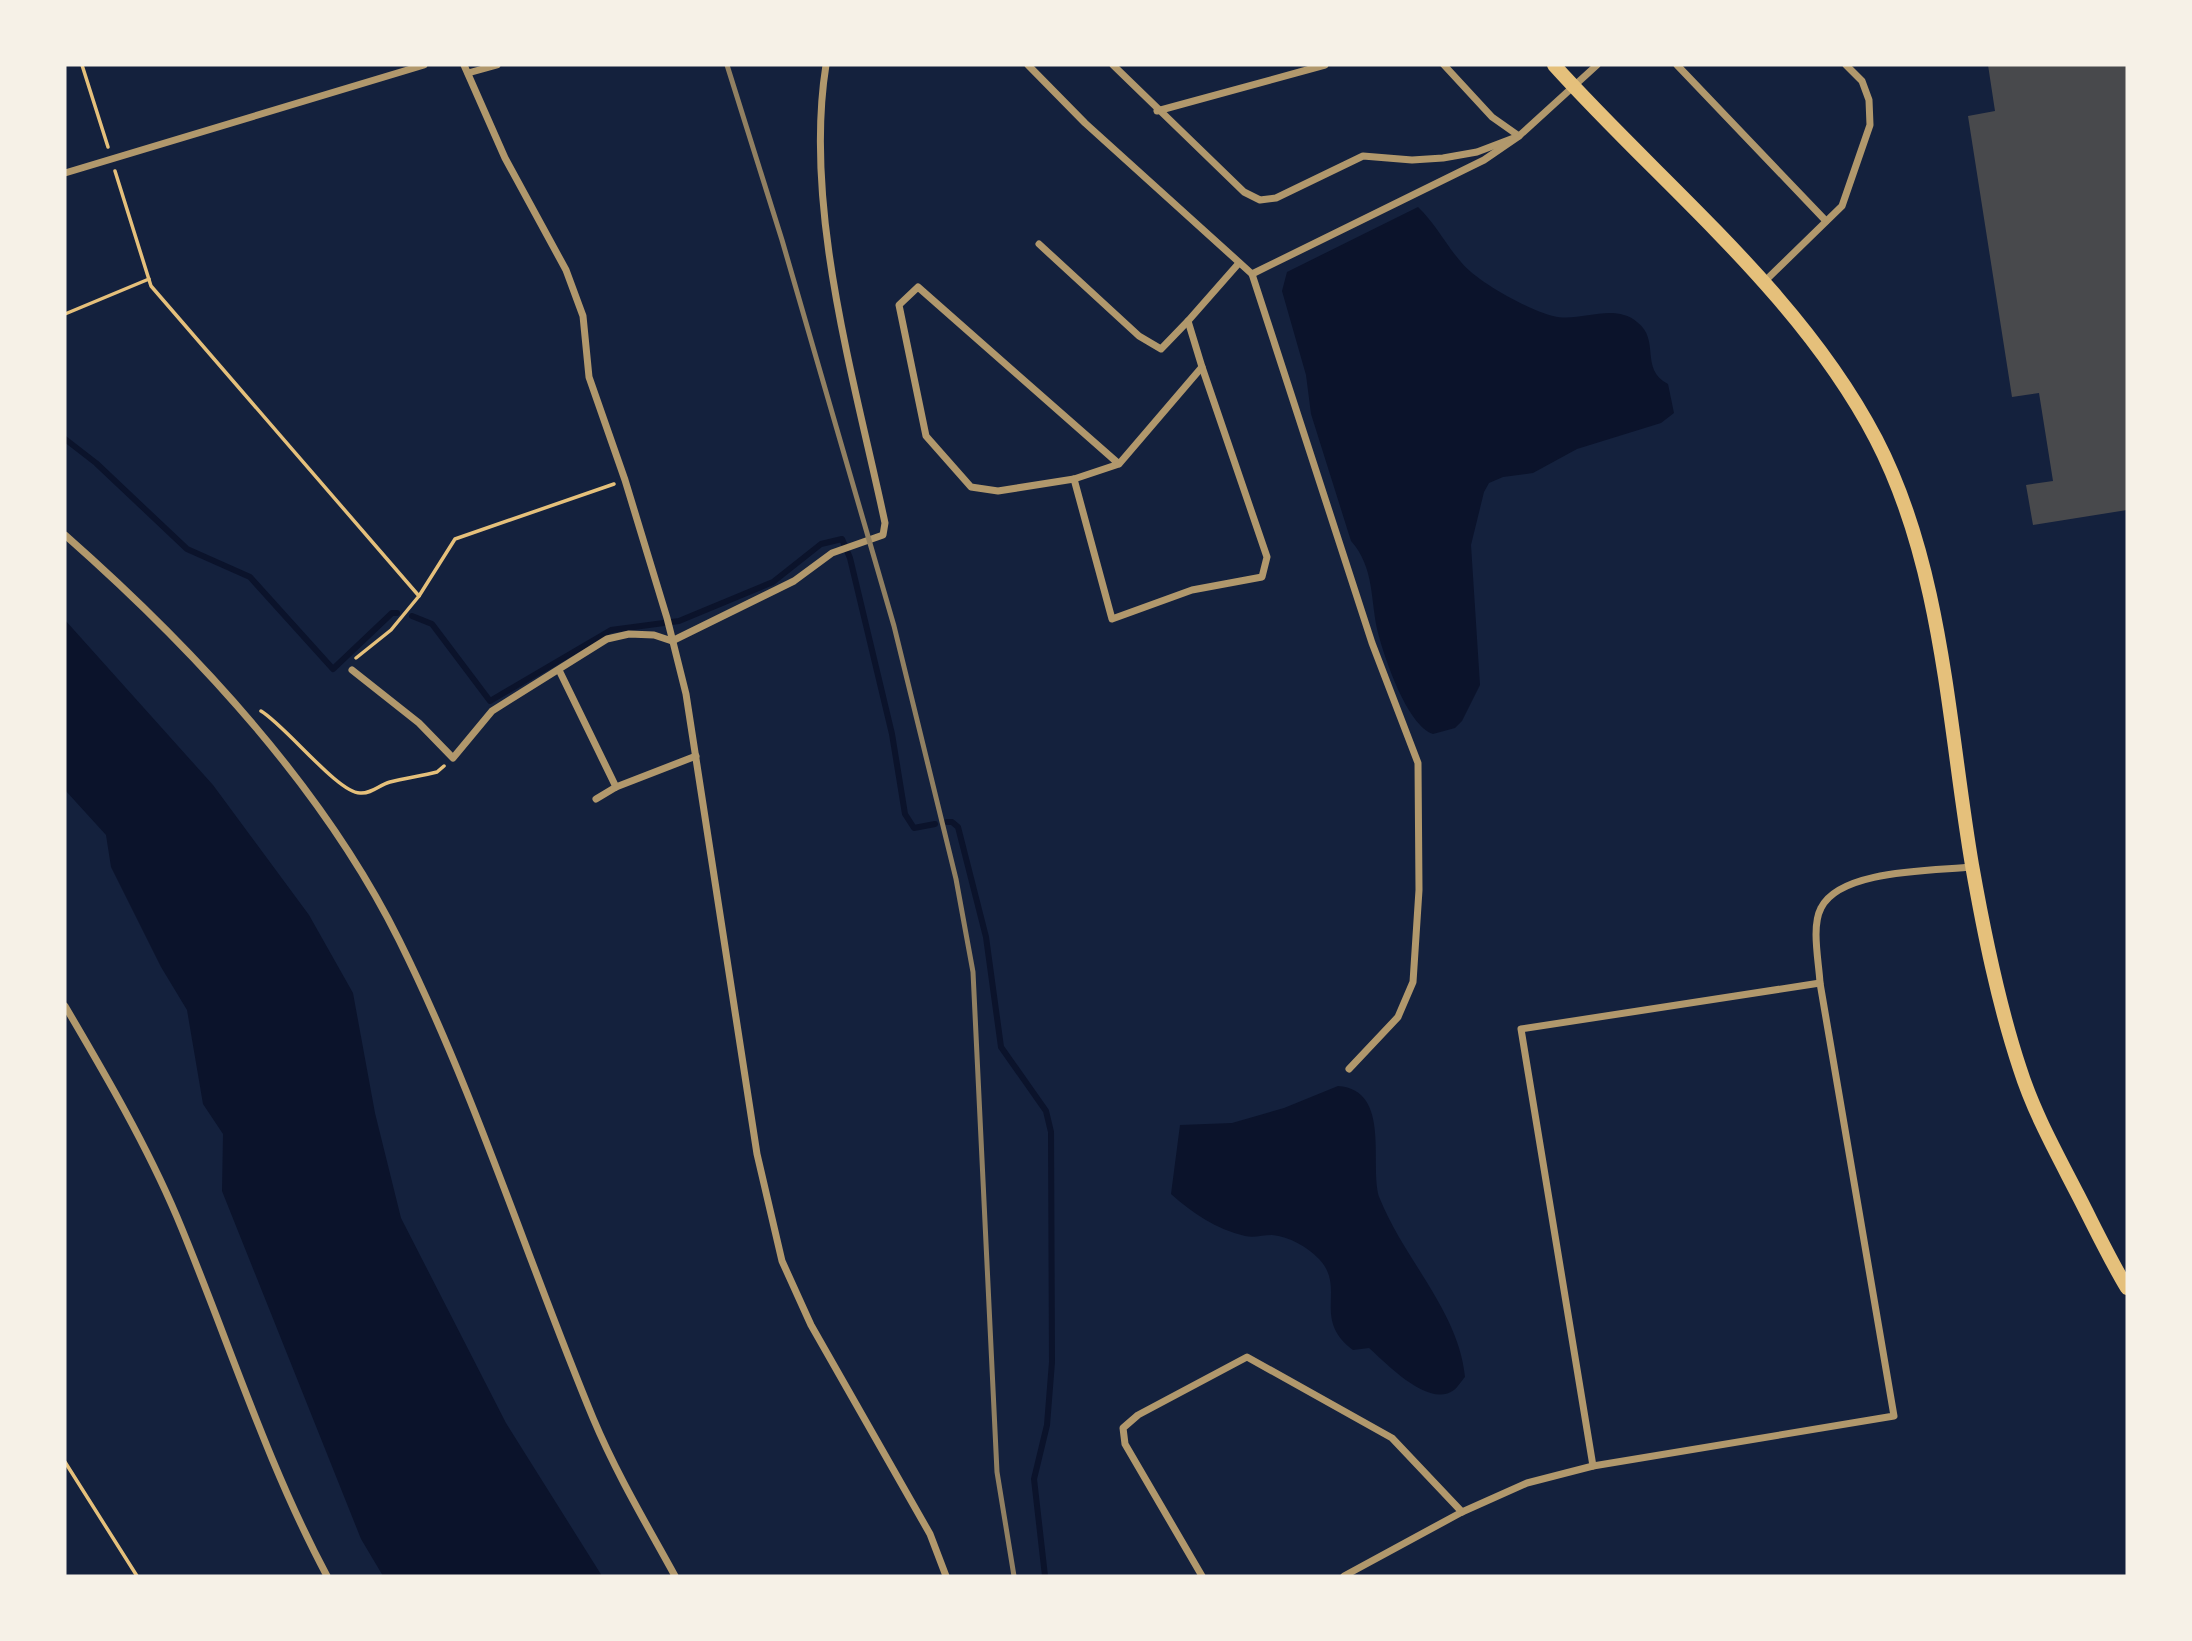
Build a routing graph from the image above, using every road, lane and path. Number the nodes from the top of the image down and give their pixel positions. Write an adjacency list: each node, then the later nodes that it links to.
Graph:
1 (82, 65): 18 (path)
2 (424, 65): 18 (street)
3 (464, 65): 14 (street)
4 (496, 65): 14 (street)
5 (827, 65): 34 (street)
6 (1028, 65): 22 (street)
7 (1113, 65): 16 (street)
8 (1325, 65): 16 (street)
9 (1444, 65): 17 (street)
10 (1554, 65): 15 (main road)
11 (1597, 65): 15 (street)
12 (1677, 65): 20 (street)
13 (1846, 65): 20 (street)
14 (468, 74): 31 (street)
15 (1574, 87): 17 (street); 25 (main road)
16 (1157, 111): 17 (street)
17 (1519, 136): 23 (street)
18 (111, 159): 19 (street); 24 (path)
19 (65, 173)
20 (1826, 221): 25 (street)
21 (1039, 244): 27 (street)
22 (1239, 263): 23 (street); 27 (street)
23 (1252, 274): 45 (street)
24 (149, 279): 26 (path); 33 (path)
25 (1764, 282): 42 (main road)
26 (65, 314)
27 (1188, 321): 28 (street)
28 (1202, 368): 29 (street); 30 (street)
29 (1119, 464): 30 (street); 30 (street)
30 (1074, 479)
31 (625, 480): 33 (path); 34 (street)
32 (65, 535): 37 (street)
33 (419, 596): 35 (path)
34 (671, 642): 36 (street); 38 (street)
35 (352, 670): 39 (street)
36 (559, 670): 39 (street); 40 (street)
37 (228, 694): 39 (path); 52 (street)
38 (696, 756): 40 (street); 53 (street)
39 (453, 758)
40 (616, 787): 41 (street)
41 (596, 799)
42 (1972, 867): 43 (street); 46 (main road)
43 (1820, 983): 48 (street); 48 (street)
44 (65, 1006): 51 (street)
45 (1349, 1069)
46 (2127, 1288)
47 (65, 1462): 50 (path)
48 (1593, 1466): 49 (street)
49 (1462, 1512): 54 (street); 55 (street)
50 (137, 1576)
51 (327, 1576)
52 (675, 1576)
53 (946, 1576)
54 (1202, 1576)
55 (1344, 1576)

